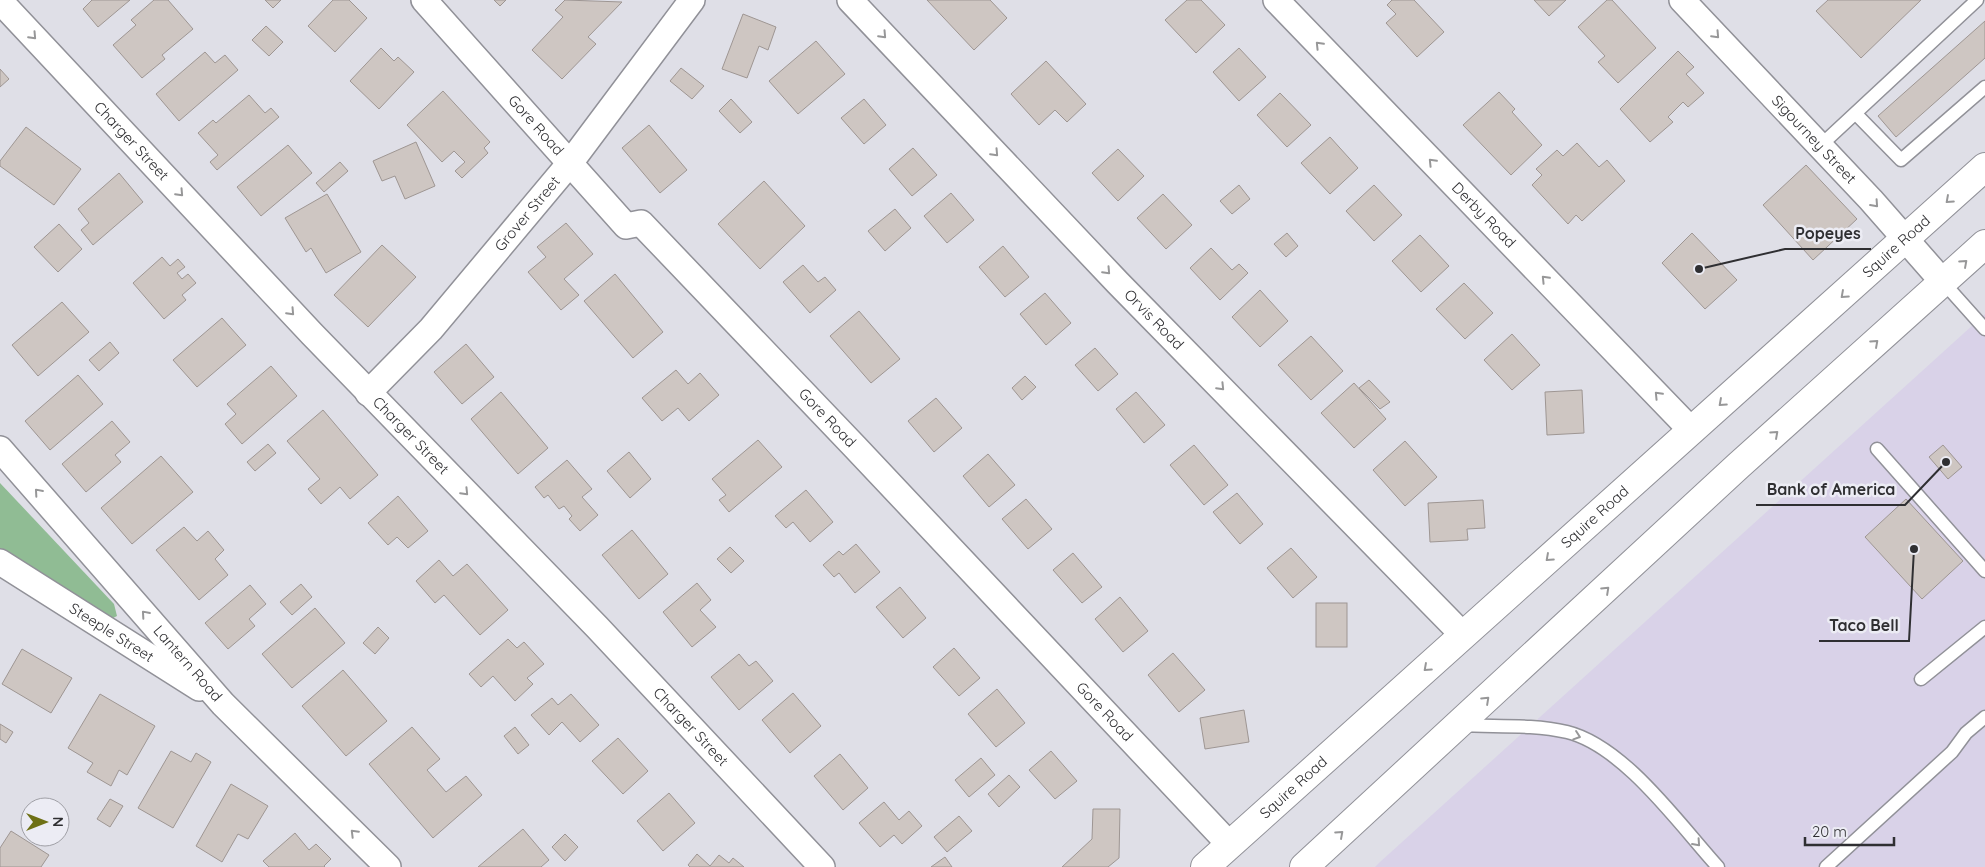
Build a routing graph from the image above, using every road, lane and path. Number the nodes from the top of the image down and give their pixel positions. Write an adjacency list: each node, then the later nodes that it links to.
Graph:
1 (424, 0): 11 (street, Gore Road)
2 (692, 0): 11 (street, Grover Street)
3 (850, 0): 24 (street, Orvis Road, one-way to 24)
4 (1276, 0): 18 (street, Derby Road, one-way to 4)
5 (1682, 0): 10 (street, Sigourney Street, one-way to 10)
6 (1977, 0): 9 (lane)
7 (0, 1): 17 (street, Charger Street, one-way to 17)
8 (1985, 87): 9 (lane)
9 (1856, 114): 10 (lane)
10 (1820, 146): 13 (street, Sigourney Street, one-way to 13)
11 (570, 163): 17 (street, Grover Street); 29 (street, Gore Road)
12 (1985, 167): 13 (highway, Squire Road, one-way to 13)
13 (1906, 239): 15 (street, Sigourney Street); 18 (highway, Squire Road, one-way to 18)
14 (1985, 244): 15 (highway, one-way to 14)
15 (1943, 282): 16 (lane); 28 (highway, one-way to 15)
16 (1985, 328)
17 (368, 393): 31 (street, Charger Street, one-way to 31)
18 (1692, 430): 24 (highway, Squire Road, one-way to 24)
19 (0, 449): 26 (street, Lantern Road, one-way to 19)
20 (1877, 449): 22 (lane)
21 (0, 562): 26 (street, Steeple Street)
22 (1985, 571)
23 (1985, 627): 25 (lane)
24 (1463, 635): 29 (highway, Squire Road, one-way to 29)
25 (1921, 679)
26 (223, 704): 30 (street, Lantern Road, one-way to 26)
27 (1985, 717): 35 (lane)
28 (1460, 725): 33 (highway, one-way to 28); 34 (lane, one-way to 34)
29 (1230, 845): 32 (highway, Squire Road)
30 (388, 867)
31 (822, 867)
32 (1205, 867)
33 (1304, 867)
34 (1718, 867)
35 (1826, 867)

